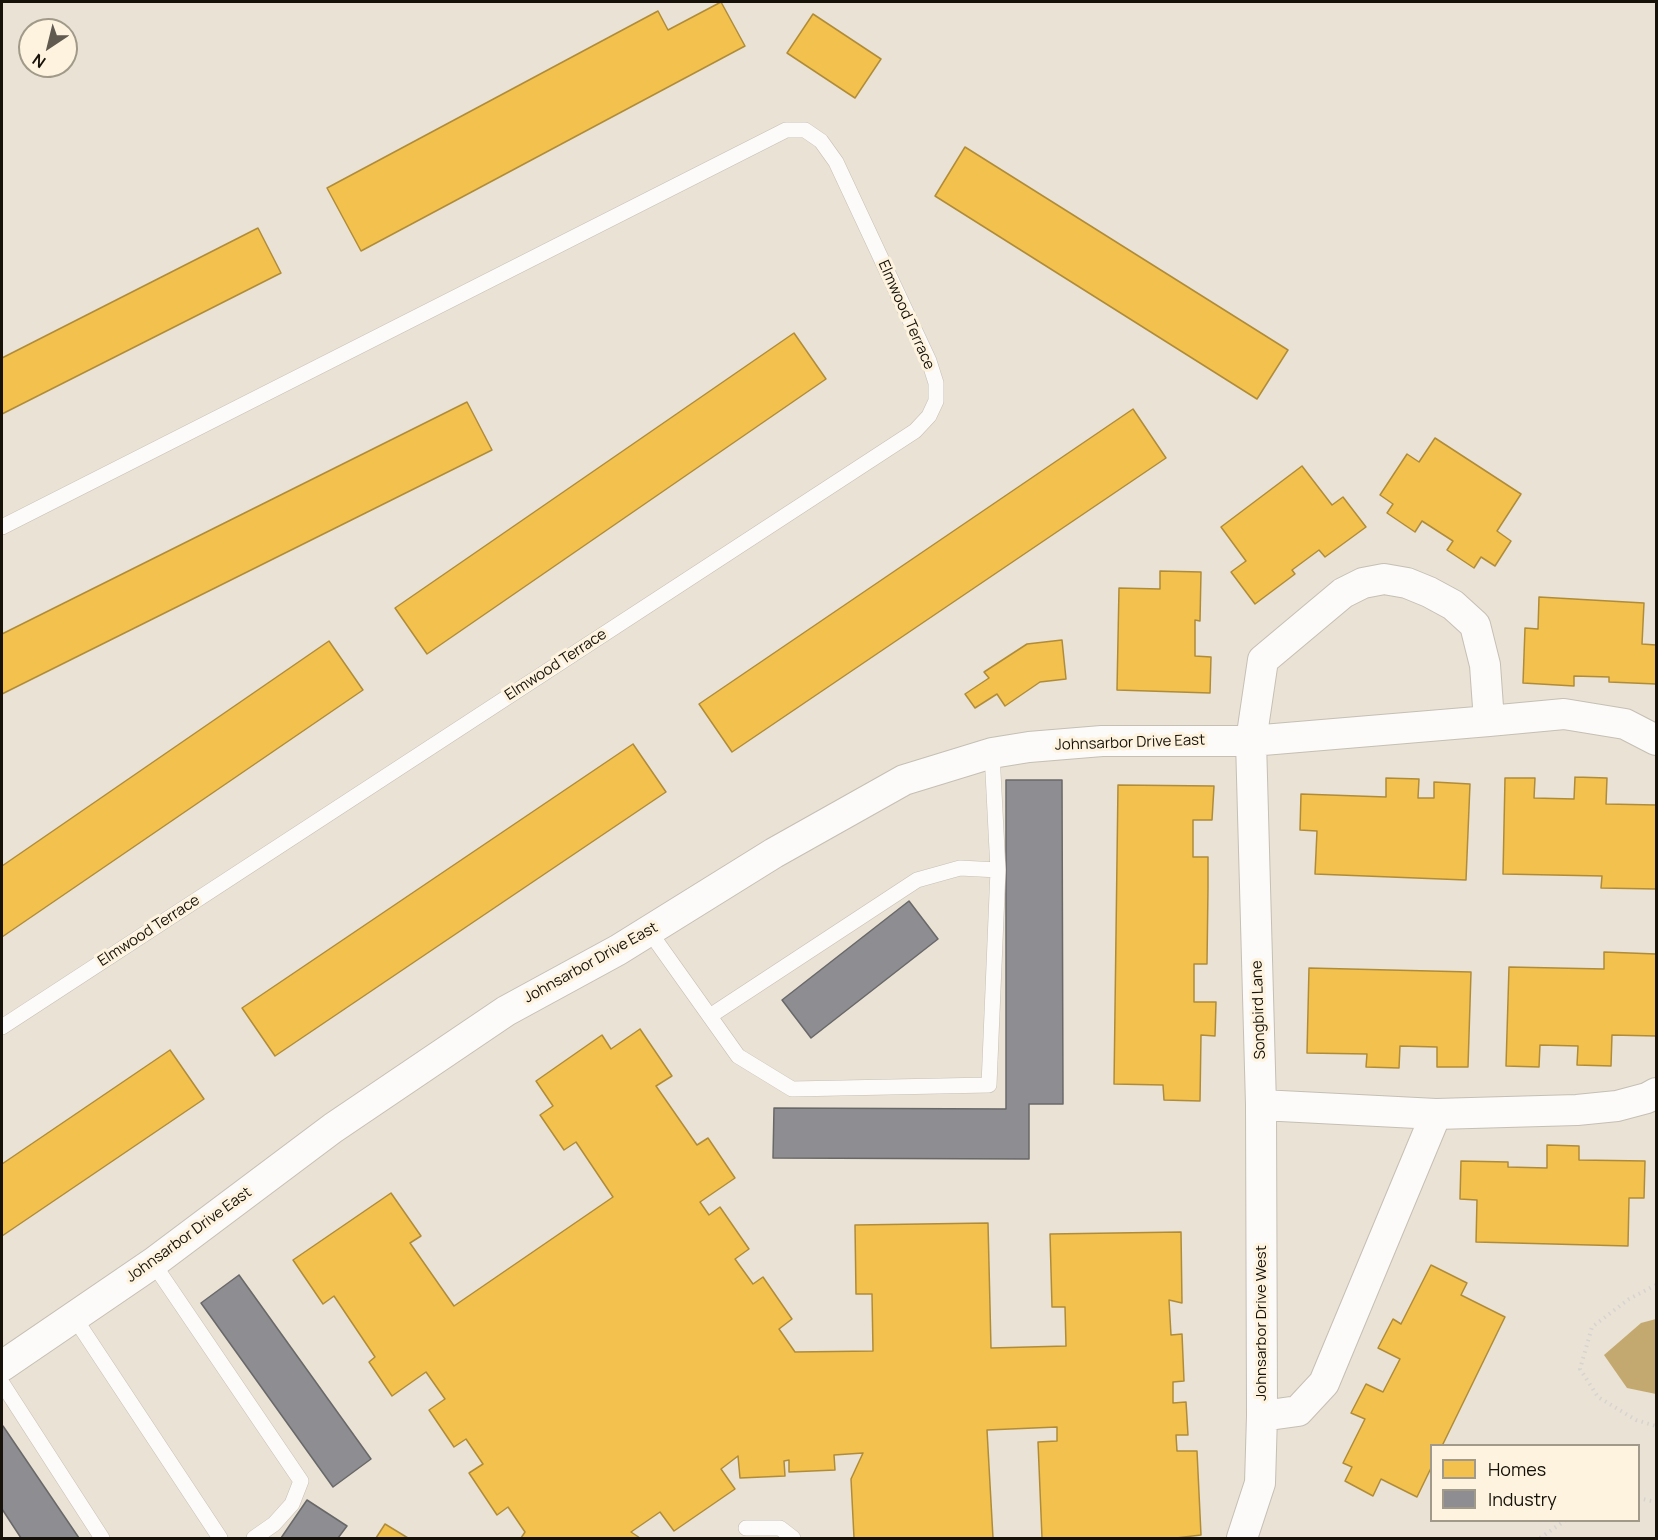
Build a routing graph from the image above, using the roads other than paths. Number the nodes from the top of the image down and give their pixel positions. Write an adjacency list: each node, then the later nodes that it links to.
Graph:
1 (2, 527): 9 (lane, Elmwood Terrace)
2 (1489, 721): 3 (street); 4 (street); 4 (street, Songbird Lane)
3 (1656, 740)
4 (1251, 741): 5 (street, Johnsarbor Drive East); 11 (street, Songbird Lane)
5 (992, 753): 6 (lane); 7 (street, Johnsarbor Drive East)
6 (998, 870): 8 (lane); 8 (lane)
7 (649, 931): 8 (lane); 13 (street, Johnsarbor Drive East)
8 (710, 1016)
9 (2, 1027)
10 (1656, 1093): 12 (street)
11 (1261, 1105): 12 (street); 17 (street, Johnsarbor Drive West)
12 (1436, 1114): 17 (street)
13 (153, 1263): 14 (street, Johnsarbor Drive East); 21 (lane)
14 (74, 1317): 15 (street, Johnsarbor Drive East); 20 (lane)
15 (2, 1366)
16 (2, 1383): 19 (lane)
17 (1262, 1416): 23 (street, Johnsarbor Drive West)
18 (746, 1528): 22 (lane)
19 (102, 1539)
20 (220, 1539)
21 (254, 1539)
22 (793, 1539)
23 (1242, 1539)

